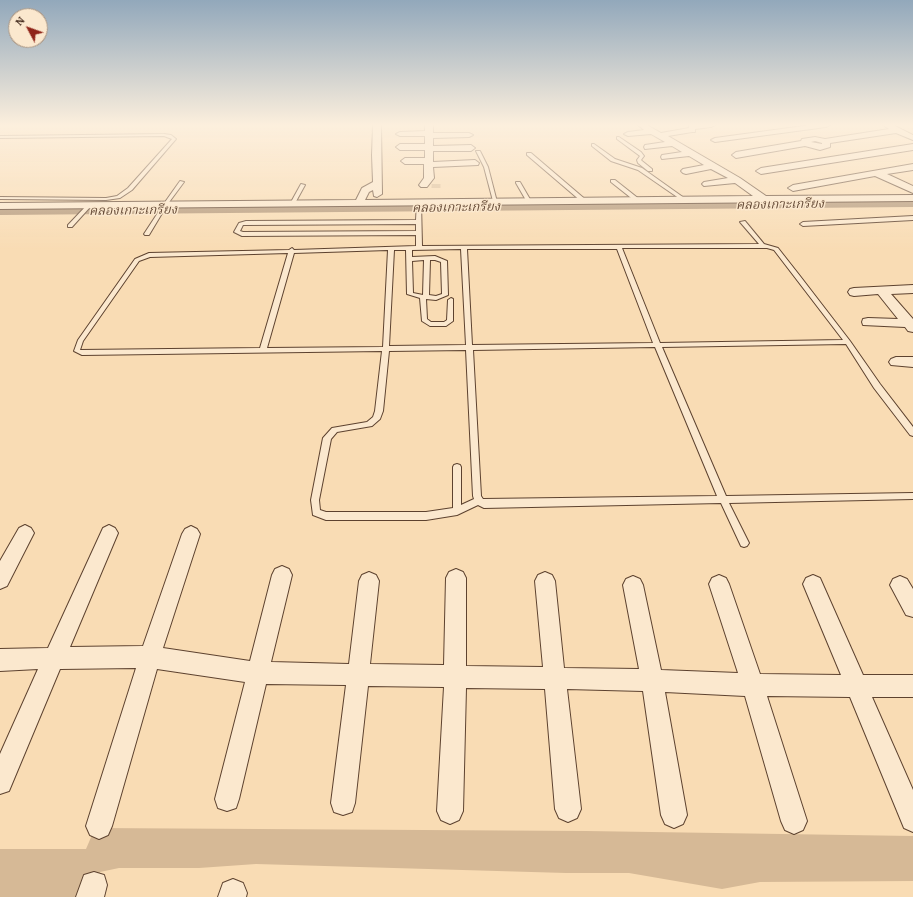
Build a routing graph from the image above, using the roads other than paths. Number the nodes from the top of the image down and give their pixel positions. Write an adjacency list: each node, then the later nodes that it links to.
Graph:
1 (150, 167): 29 (lane)
2 (377, 167): 21 (street)
3 (428, 167): 25 (street)
4 (486, 167): 33 (lane)
5 (545, 167): 35 (lane)
6 (634, 167): 31 (lane)
7 (645, 167): 31 (lane)
8 (709, 167): 13 (street)
9 (715, 167): 17 (street)
10 (785, 167): 14 (street)
11 (864, 167): 16 (street)
12 (913, 167): 15 (street)
13 (686, 171)
14 (760, 171)
15 (893, 171): 16 (street); 20 (street)
16 (878, 174): 26 (street); 27 (street); 28 (street)
17 (737, 180): 23 (street); 32 (street)
18 (613, 181): 30 (lane)
19 (182, 182): 42 (lane)
20 (913, 182)
21 (378, 183): 37 (street); 38 (street)
22 (518, 183): 34 (lane)
23 (707, 184)
24 (303, 185): 39 (lane)
25 (430, 185): 36 (street); 40 (street)
26 (793, 188)
27 (913, 190)
28 (913, 197): 32 (street)
29 (0, 198)
30 (637, 200): 31 (street); 35 (street)
31 (689, 200): 32 (street)
32 (763, 200)
33 (495, 201): 34 (street); 36 (street)
34 (529, 201): 35 (street)
35 (584, 201)
36 (435, 202): 40 (street)
37 (359, 203): 38 (street); 39 (street)
38 (375, 203): 40 (street)
39 (292, 204): 42 (street)
40 (420, 204): 45 (lane)
41 (0, 206): 43 (street)
42 (164, 207): 43 (street); 51 (lane)
43 (86, 208): 49 (lane)
44 (913, 218): 48 (lane)
45 (419, 222): 47 (lane); 50 (lane)
46 (743, 222): 54 (lane)
47 (296, 223): 52 (lane); 52 (lane)
48 (803, 224)
49 (70, 226)
50 (419, 233): 52 (lane); 58 (lane)
51 (147, 234)
52 (293, 234): 53 (lane)
53 (291, 240)
54 (762, 245): 55 (lane); 70 (lane)
55 (619, 247): 59 (lane); 71 (lane)
56 (391, 248): 57 (lane); 60 (lane); 73 (lane)
57 (409, 248): 58 (lane); 61 (lane)
58 (419, 248): 59 (lane)
59 (464, 248): 72 (lane)
60 (292, 250): 74 (lane); 74 (lane)
61 (409, 259): 62 (lane); 66 (lane)
62 (427, 259): 66 (lane); 66 (lane)
63 (913, 289): 64 (street)
64 (882, 290): 65 (street); 69 (street)
65 (854, 292)
66 (425, 297): 67 (lane)
67 (451, 300)
68 (868, 322): 69 (street)
69 (912, 325)
70 (848, 342): 71 (lane); 77 (lane)
71 (657, 344): 72 (lane); 80 (lane)
72 (470, 347): 73 (lane); 81 (lane)
73 (386, 348): 74 (lane); 82 (lane)
74 (263, 351)
75 (896, 362): 76 (street)
76 (913, 362)
77 (913, 433)
78 (457, 468): 82 (lane)
79 (913, 496): 80 (lane)
80 (723, 498): 81 (lane); 86 (lane)
81 (479, 501): 82 (lane)
82 (457, 511)
83 (25, 532): 89 (street)
84 (109, 533): 97 (street)
85 (191, 534): 98 (street)
86 (744, 543)
87 (282, 575): 100 (street)
88 (456, 578): 102 (street)
89 (0, 580)
90 (369, 581): 101 (street)
91 (545, 581): 103 (street)
92 (719, 584): 105 (street)
93 (813, 584): 106 (street)
94 (633, 585): 104 (street)
95 (900, 585): 96 (street)
96 (913, 608)
97 (54, 658): 98 (street); 99 (street); 108 (street)
98 (150, 658): 100 (street); 116 (street)
99 (0, 660)
100 (258, 673): 101 (street); 109 (street)
101 (358, 675): 102 (street); 110 (street)
102 (455, 677): 103 (street); 112 (street)
103 (555, 678): 104 (street); 111 (street)
104 (652, 680): 105 (street); 113 (street)
105 (753, 685): 106 (street); 115 (street)
106 (857, 685): 107 (street); 114 (street)
107 (913, 686)
108 (0, 782)
109 (227, 799)
110 (343, 803)
111 (568, 808)
112 (450, 811)
113 (674, 815)
114 (913, 819)
115 (794, 821)
116 (99, 826)

